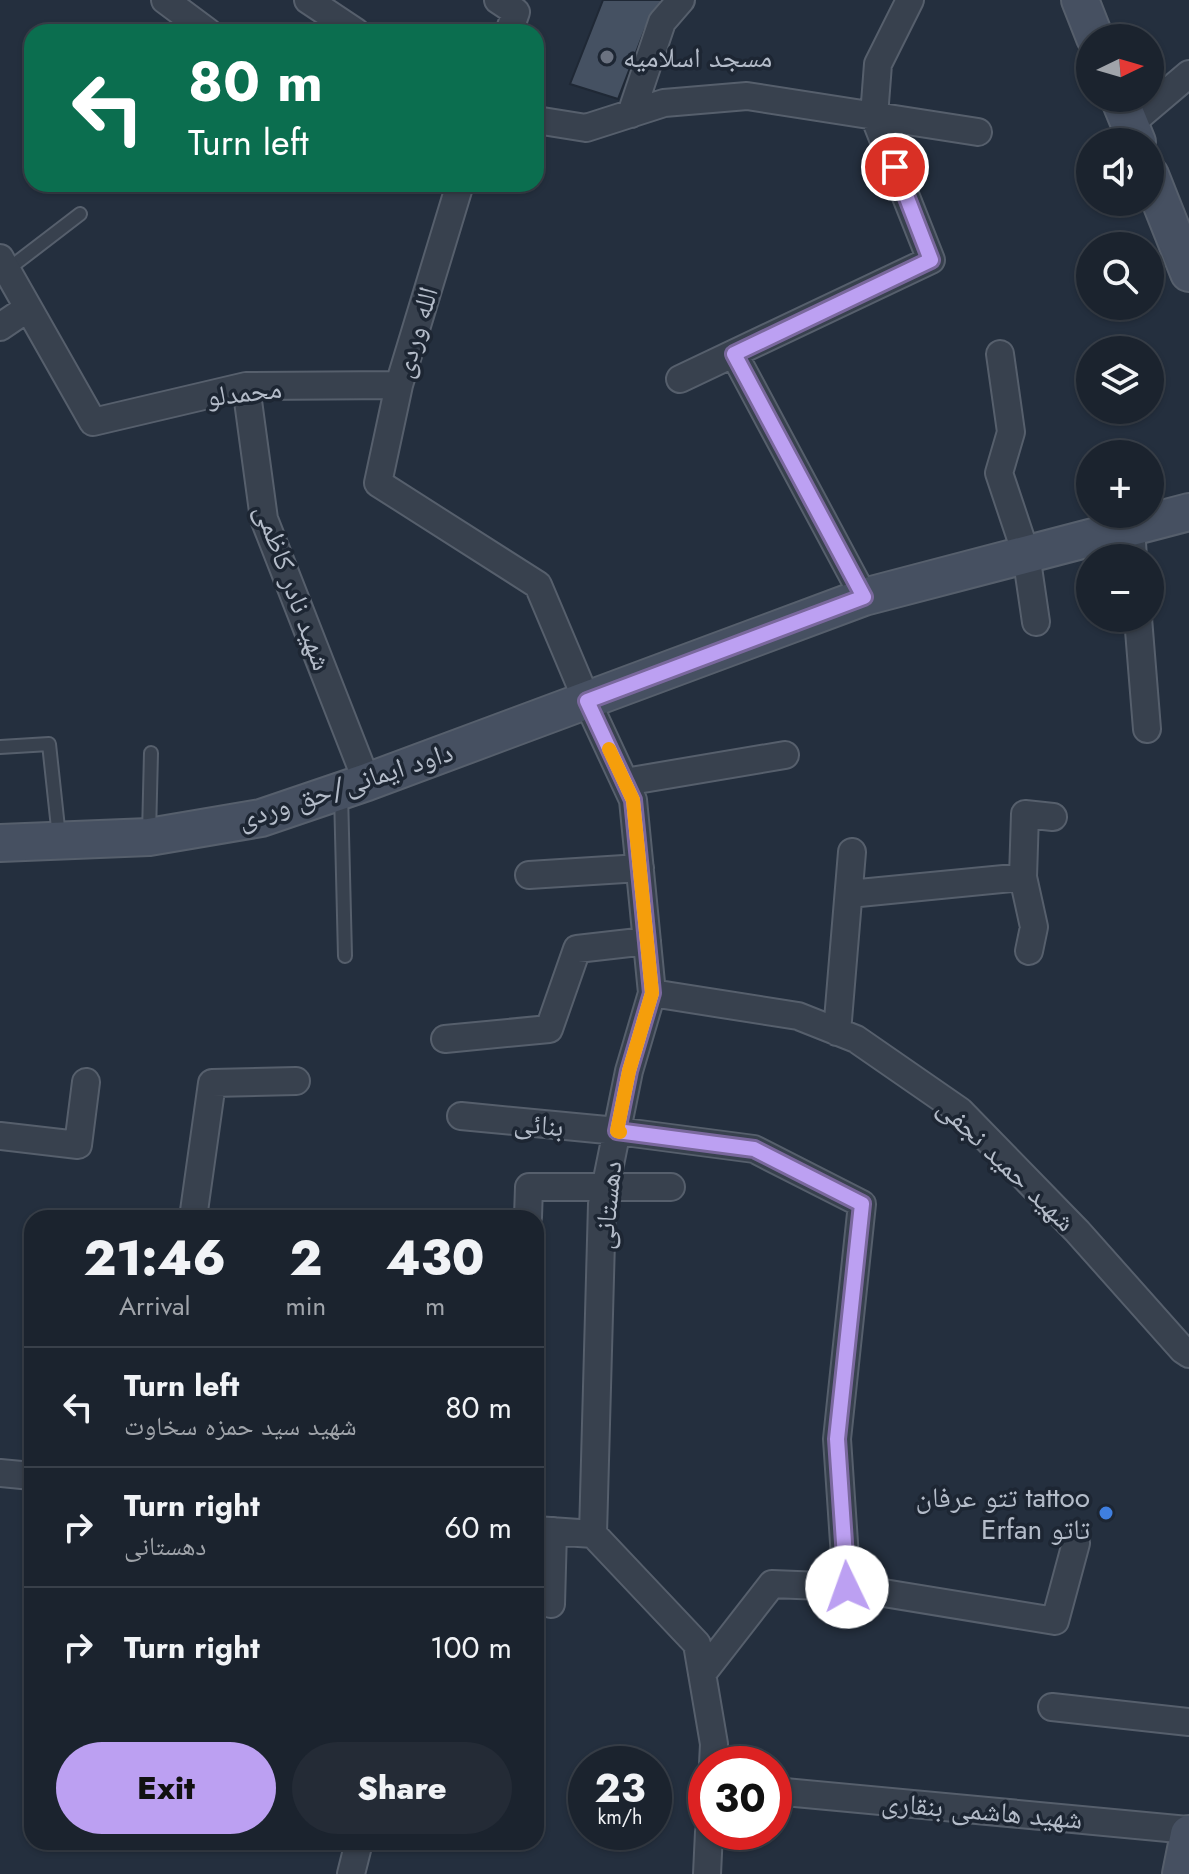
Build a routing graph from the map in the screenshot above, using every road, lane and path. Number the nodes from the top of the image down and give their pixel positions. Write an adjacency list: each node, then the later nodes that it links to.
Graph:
1 (165, 0): 7 (street)
2 (308, 0): 8 (street)
3 (498, 0): 9 (street)
4 (681, 0): 12 (street)
5 (910, 0): 13 (street)
6 (1080, 0): 10 (street)
7 (197, 24)
8 (344, 24)
9 (512, 24)
10 (1089, 24)
11 (1189, 74): 15 (street)
12 (631, 114): 13 (street); 14 (street)
13 (874, 116): 16 (street); 24 (street)
14 (544, 121)
15 (1129, 121)
16 (978, 132)
17 (458, 192): 27 (street, الله وردی)
18 (1164, 206): 20 (street)
19 (80, 214): 21 (lane)
20 (1186, 256)
21 (4, 264): 22 (street)
22 (28, 308): 23 (street); 28 (street, محمدلو)
23 (0, 327)
24 (734, 354): 26 (street); 33 (street)
25 (1000, 354): 32 (street)
26 (680, 379)
27 (399, 385): 28 (street, محمدلو); 29 (street, الله وردی)
28 (246, 386): 42 (street, شهید نادر کاظمی)
29 (378, 483): 36 (street, دهستانی)
30 (1189, 512): 31 (street, داود ایمانی/حق وردی)
31 (1132, 543): 32 (street, داود ایمانی/حق وردی)
32 (1026, 554): 33 (street, داود ایمانی/حق وردی); 34 (street)
33 (864, 597): 36 (street, داود ایمانی/حق وردی)
34 (1036, 622)
35 (1139, 632): 37 (street)
36 (587, 701): 41 (street, دهستانی); 42 (street, داود ایمانی/حق وردی)
37 (1147, 729)
38 (0, 747): 45 (lane)
39 (151, 753): 44 (lane)
40 (785, 755): 41 (street)
41 (625, 782): 48 (street, دهستانی)
42 (354, 786): 44 (street, داود ایمانی/حق وردی); 54 (lane)
43 (1053, 817): 50 (street)
44 (149, 837): 45 (street, داود ایمانی/حق وردی)
45 (60, 841): 46 (street, داود ایمانی/حق وردی)
46 (0, 843)
47 (852, 852): 51 (street)
48 (640, 868): 49 (street); 52 (street, دهستانی)
49 (529, 875)
50 (1023, 877): 51 (street); 53 (street)
51 (849, 894): 56 (street)
52 (647, 941): 55 (street, دهستانی); 57 (street)
53 (1029, 951)
54 (345, 956)
55 (652, 993): 56 (street, شهید حمید نجفی); 61 (street, دهستانی)
56 (837, 1032): 67 (street, شهید حمید نجفی)
57 (445, 1039)
58 (296, 1081): 65 (street)
59 (86, 1082): 62 (street)
60 (461, 1116): 61 (street, بنائی)
61 (617, 1131): 63 (street, دهستانی); 73 (street, بنائی)
62 (0, 1136)
63 (606, 1186): 64 (street); 66 (street); 71 (street, دهستانی)
64 (671, 1187)
65 (194, 1210)
66 (528, 1210)
67 (1189, 1354)
68 (0, 1473): 69 (street)
69 (24, 1475)
70 (545, 1531): 71 (street); 74 (street)
71 (593, 1534): 75 (street)
72 (1076, 1543): 73 (street)
73 (847, 1587): 75 (street)
74 (551, 1604)
75 (702, 1674): 78 (street)
76 (1052, 1707): 77 (street)
77 (1189, 1722)
78 (714, 1746)
79 (792, 1793): 80 (street, شهید هاشمی بنقاری)
80 (1189, 1832): 85 (street)
81 (357, 1850): 83 (street)
82 (708, 1850): 84 (street)
83 (351, 1874)
84 (707, 1874)
85 (1181, 1874)

